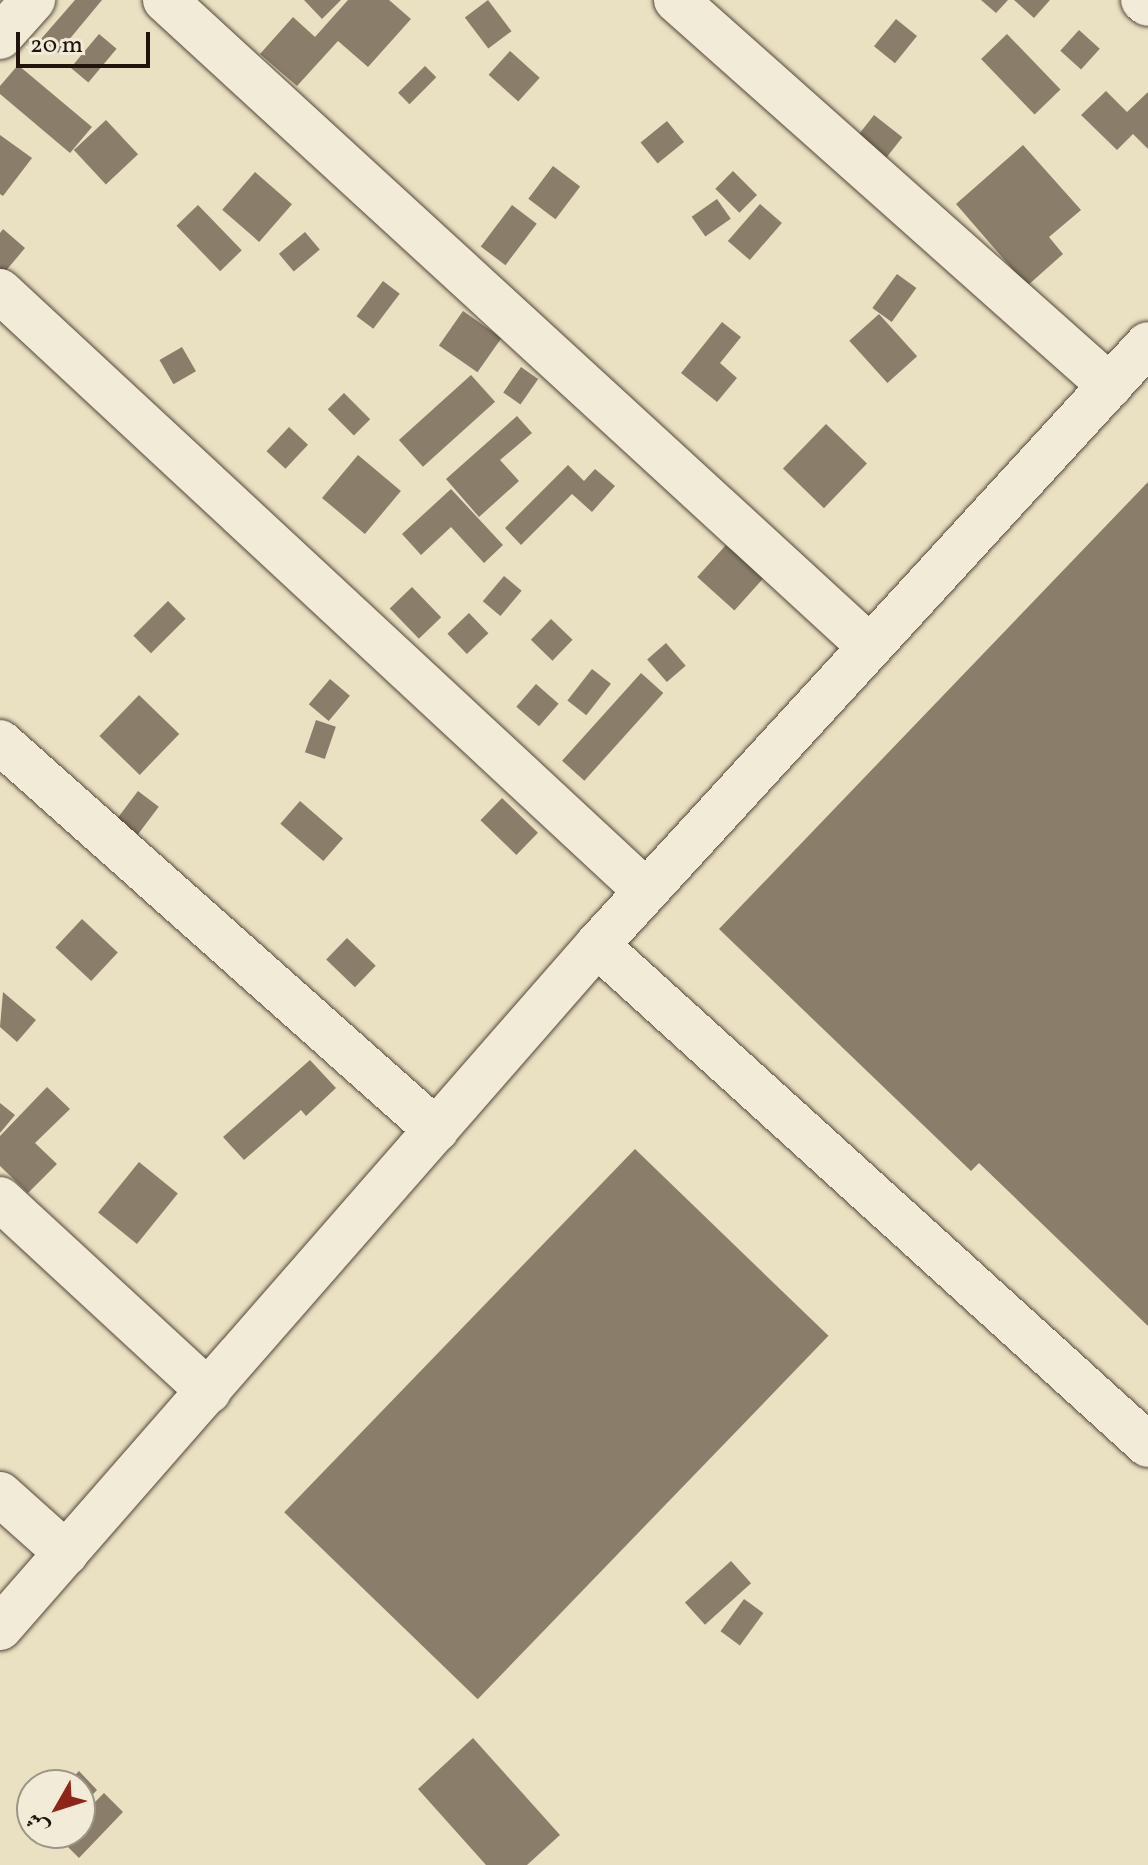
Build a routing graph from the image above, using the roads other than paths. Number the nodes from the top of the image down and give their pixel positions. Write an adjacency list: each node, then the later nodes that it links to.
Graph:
1 (33, 0): 6 (street)
2 (165, 0): 10 (street)
3 (676, 0): 9 (street)
4 (1143, 0): 5 (street)
5 (1148, 4)
6 (0, 37)
7 (0, 291): 12 (street)
8 (1148, 344): 9 (street)
9 (1110, 386): 10 (street)
10 (869, 646): 12 (street)
11 (0, 742): 14 (street)
12 (646, 891): 13 (street)
13 (597, 945): 14 (street); 17 (street)
14 (436, 1130): 16 (street)
15 (0, 1199): 16 (street)
16 (209, 1392): 19 (street)
17 (1148, 1445)
18 (0, 1494): 19 (street)
19 (66, 1553): 20 (street)
20 (0, 1628)

